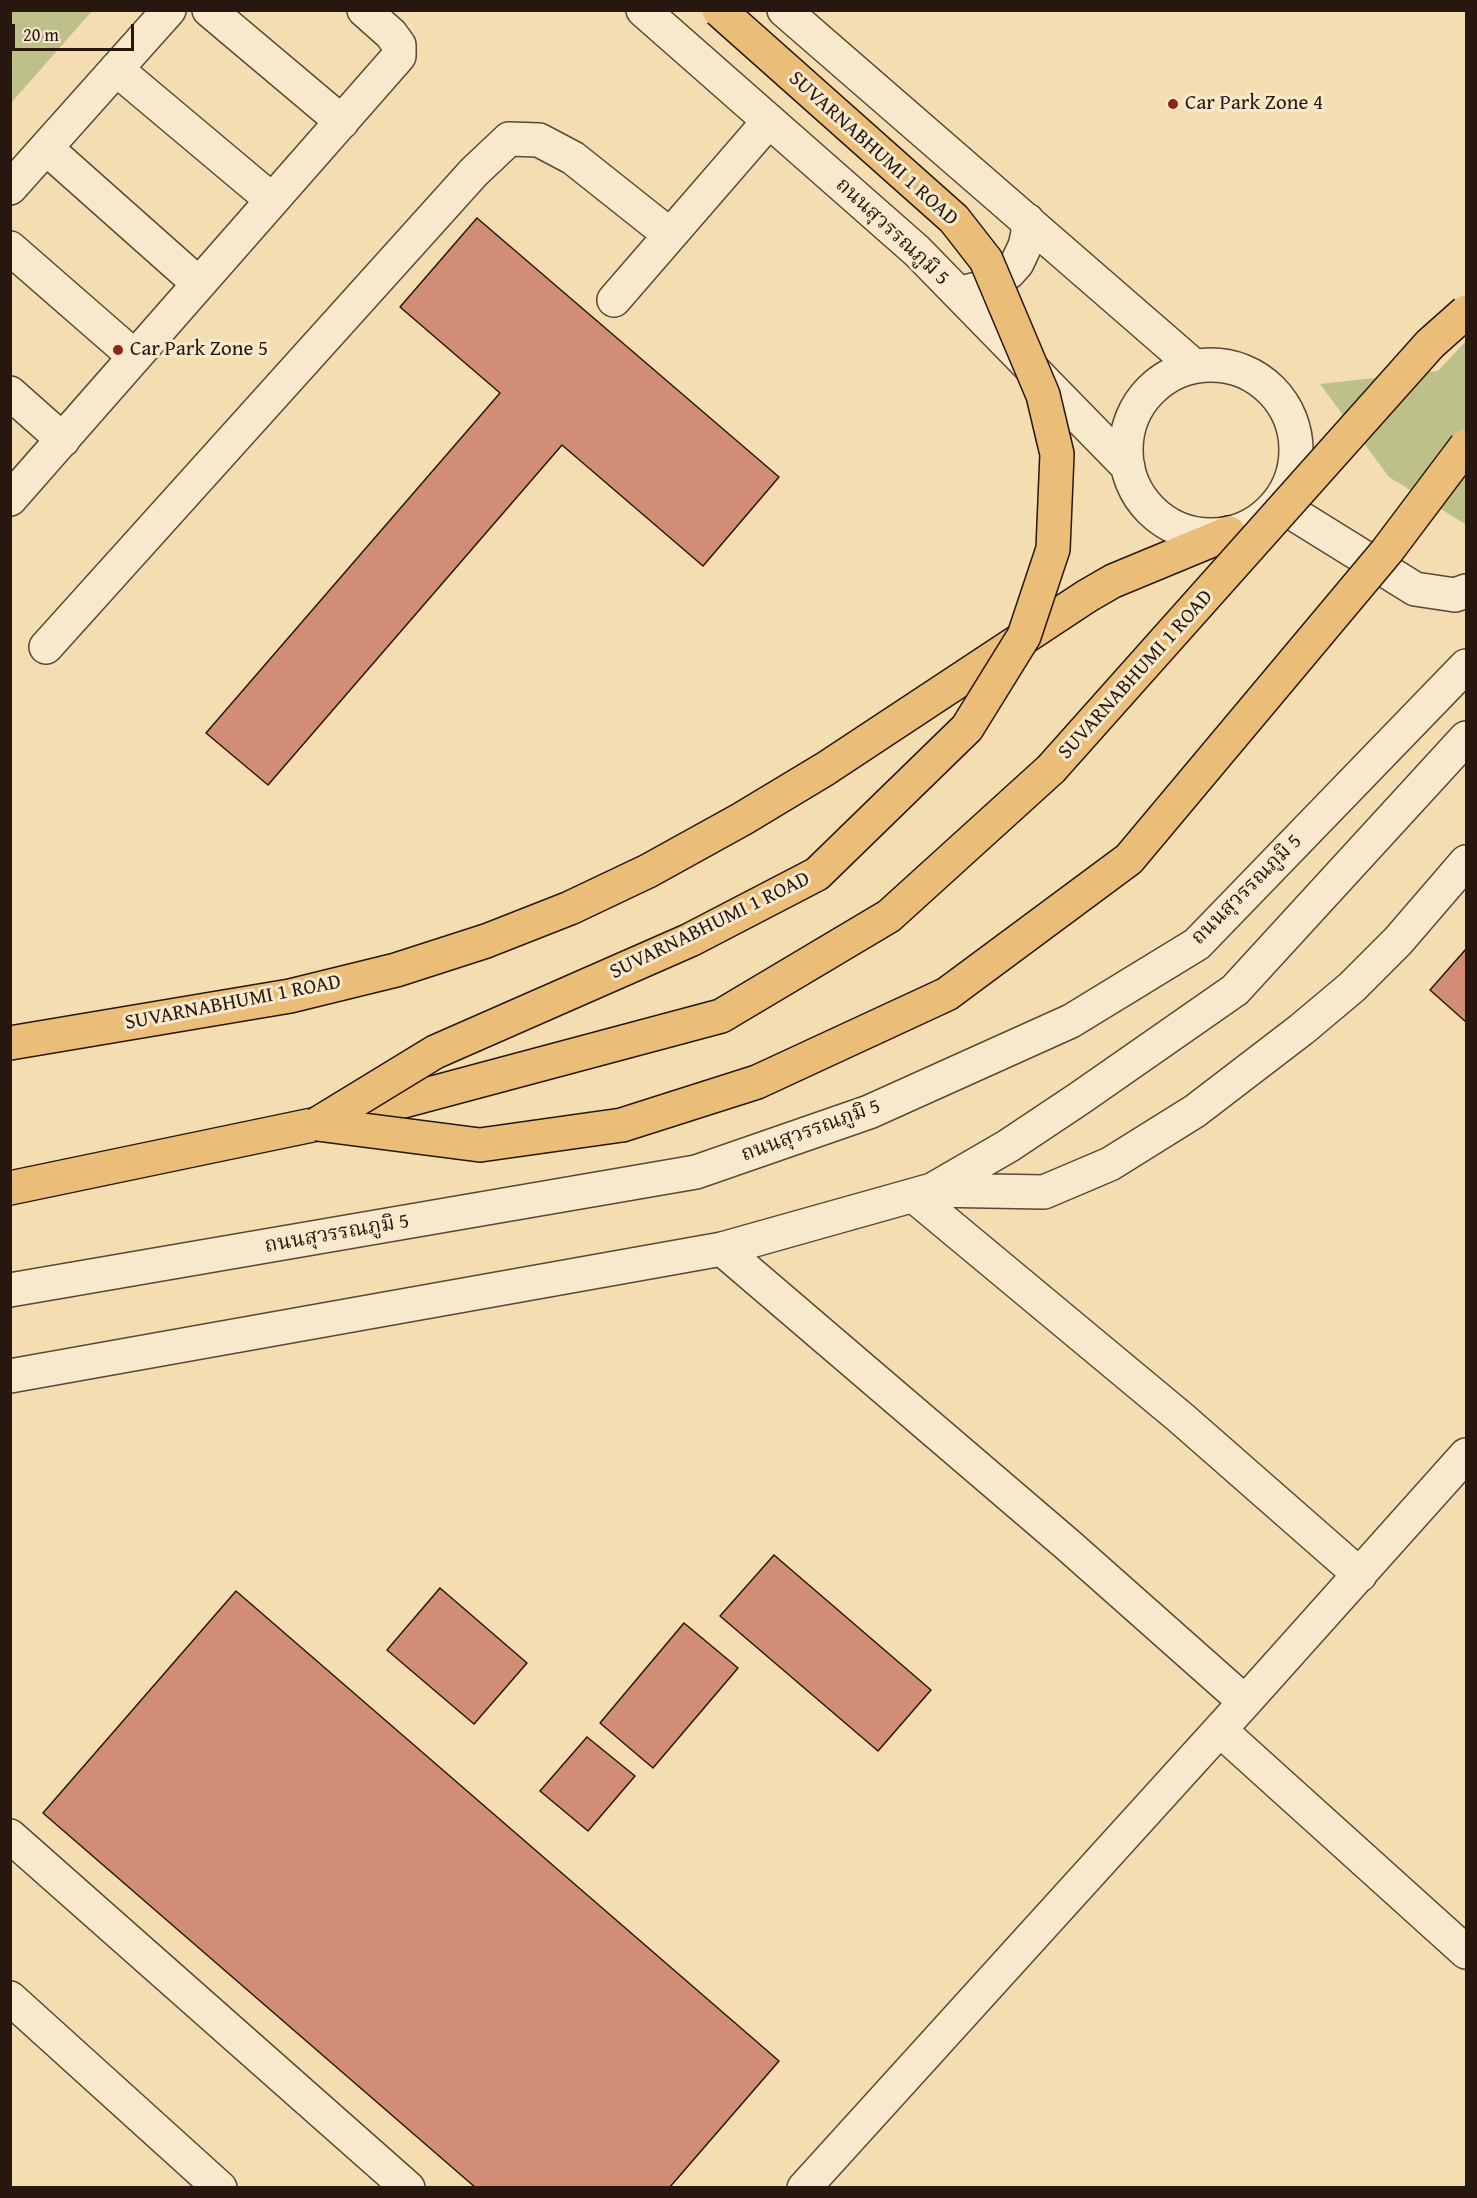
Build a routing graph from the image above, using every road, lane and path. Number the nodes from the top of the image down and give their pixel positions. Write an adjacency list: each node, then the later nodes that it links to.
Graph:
1 (169, 10): 7 (street)
2 (209, 10): 9 (street)
3 (364, 10): 9 (street)
4 (719, 10): 35 (highway, SUVARNABHUMI 1 ROAD, bridge)
5 (784, 10): 13 (street)
6 (651, 13): 8 (street, ถนนสุวรรณภูมิ 5)
7 (116, 69): 10 (street); 12 (street)
8 (769, 121): 14 (street); 17 (street, ถนนสุวรรณภูมิ 5)
9 (342, 122): 12 (street)
10 (46, 148): 11 (street); 16 (street)
11 (10, 188)
12 (272, 200): 16 (street)
13 (1027, 220): 17 (street); 21 (street)
14 (670, 235): 18 (street); 30 (street)
15 (10, 248): 20 (street)
16 (199, 284): 20 (street)
17 (957, 291): 25 (street, ถนนสุวรรณภูมิ 5)
18 (614, 300)
19 (1467, 312): 35 (highway, SUVARNABHUMI 1 ROAD, bridge)
20 (135, 357): 23 (street)
21 (1194, 366): 25 (street, ถนนสุวรรณภูมิ 5); 27 (street, ถนนสุวรรณภูมิ 5)
22 (10, 393): 23 (street)
23 (63, 440): 26 (street)
24 (1467, 446): 35 (highway, SUVARNABHUMI 1 ROAD, bridge)
25 (1128, 467): 28 (street, ถนนสุวรรณภูมิ 5)
26 (10, 499)
27 (1278, 504): 28 (street, ถนนสุวรรณภูมิ 5); 29 (street)
28 (1228, 533): 34 (highway, SUVARNABHUMI 1 ROAD)
29 (1467, 591)
30 (46, 647)
31 (1467, 666): 39 (street, ถนนสุวรรณภูมิ 5)
32 (1467, 738): 37 (street)
33 (1467, 862): 37 (street)
34 (10, 1043)
35 (317, 1124): 36 (highway, SUVARNABHUMI 1 ROAD)
36 (10, 1188)
37 (923, 1193): 38 (street); 42 (street)
38 (722, 1249): 40 (street); 43 (street)
39 (10, 1290)
40 (10, 1376)
41 (1467, 1455): 42 (street)
42 (1360, 1575): 43 (street)
43 (1245, 1702): 44 (street)
44 (1220, 1730): 46 (street); 50 (street)
45 (10, 1836): 49 (street)
46 (1467, 1952)
47 (10, 1998): 48 (street)
48 (220, 2187)
49 (408, 2187)
50 (804, 2187)

